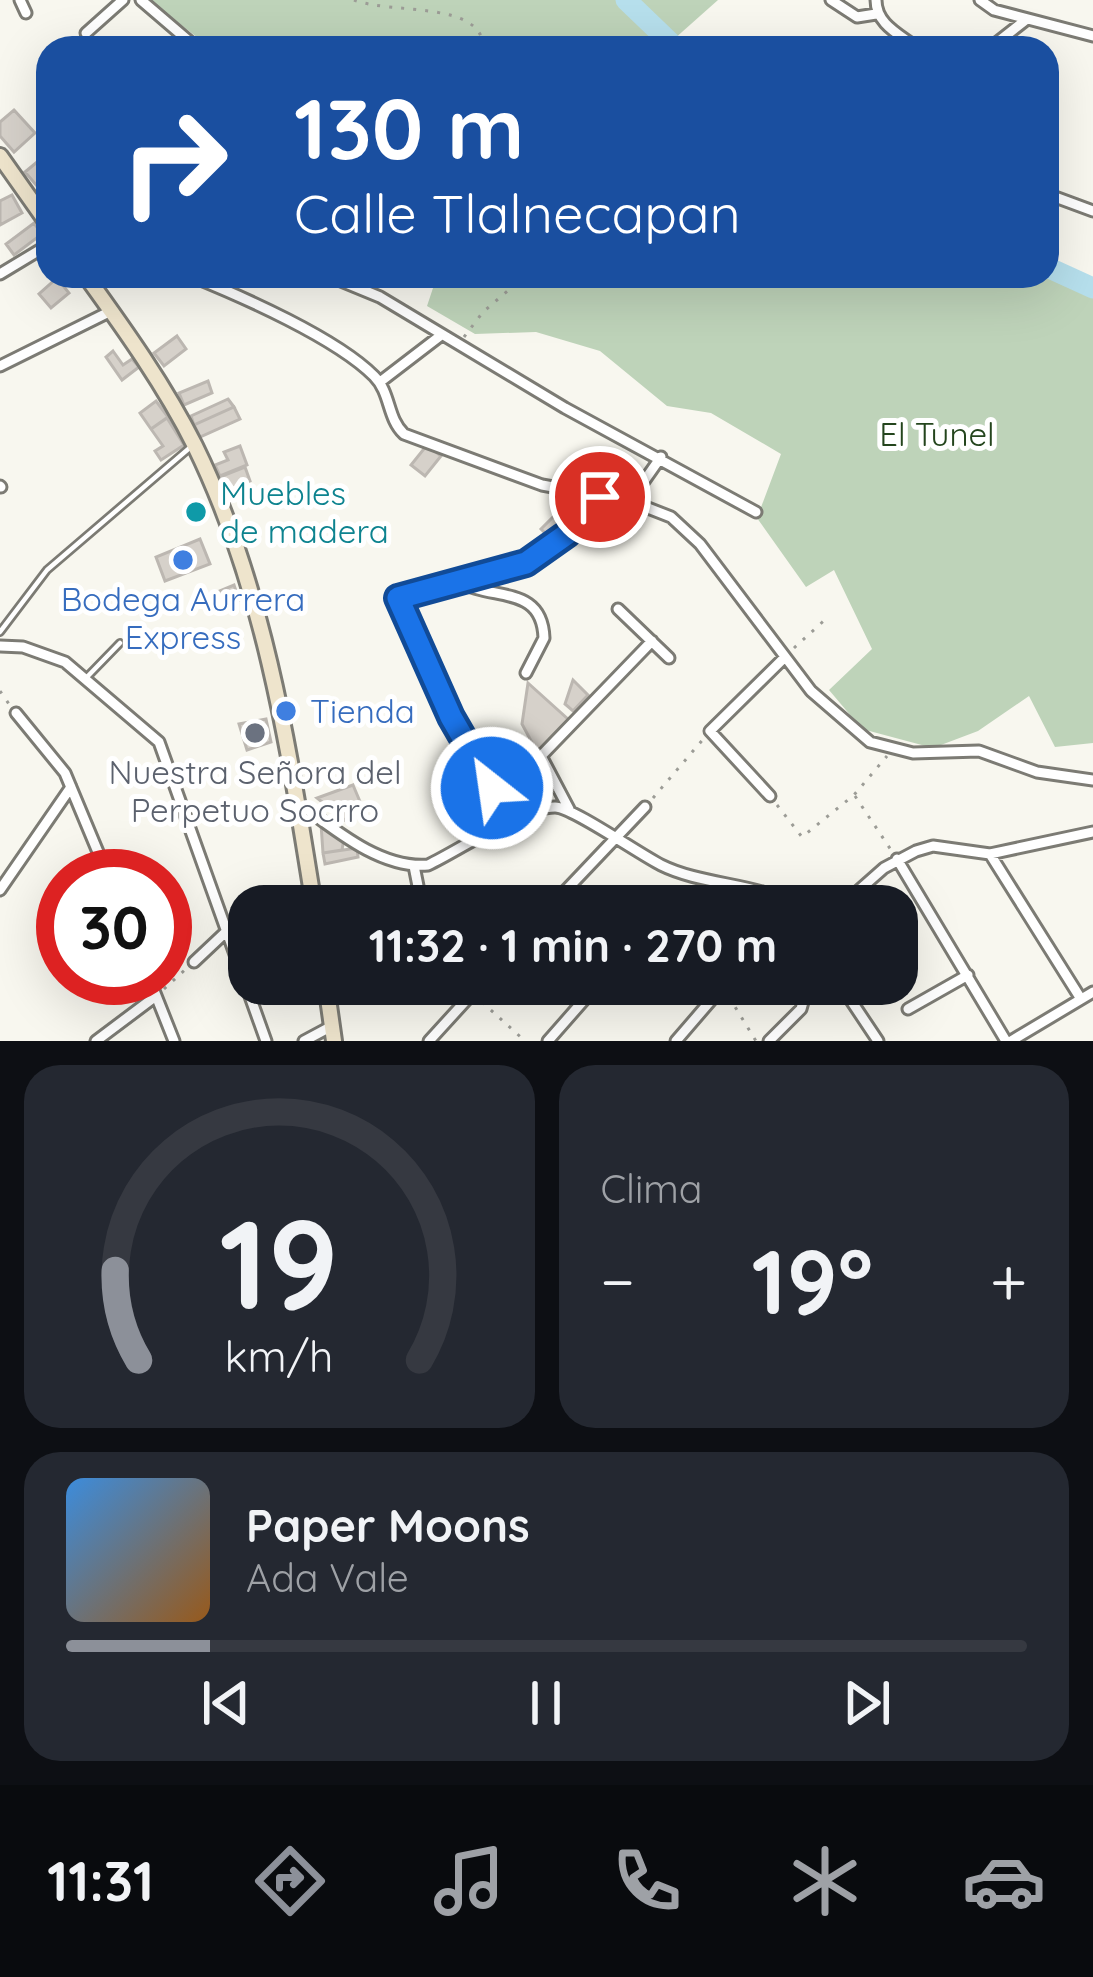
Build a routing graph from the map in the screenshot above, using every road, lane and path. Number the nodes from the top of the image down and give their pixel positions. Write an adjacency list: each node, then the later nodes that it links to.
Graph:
1 (20, 0): 8 (street)
2 (123, 0): 11 (street)
3 (141, 0): 12 (street)
4 (354, 0): 13 (path)
5 (831, 0): 9 (street)
6 (876, 0): 9 (street)
7 (980, 0): 10 (street)
8 (26, 14)
9 (876, 14): 14 (street)
10 (1027, 20): 15 (street); 16 (street)
11 (86, 33)
12 (183, 36)
13 (484, 36)
14 (903, 36)
15 (1006, 36)
16 (1093, 36)
17 (0, 156): 19 (main road)
18 (1059, 199): 20 (street)
19 (36, 202)
20 (1093, 212)
21 (36, 252): 22 (street)
22 (0, 274)
23 (95, 288): 27 (main road)
24 (215, 288): 31 (street)
25 (358, 288): 28 (street)
26 (511, 288): 29 (path)
27 (111, 311): 30 (street); 32 (main road)
28 (440, 336): 29 (street); 31 (street)
29 (459, 344): 33 (street)
30 (0, 366)
31 (380, 382): 34 (street)
32 (194, 444): 40 (lane); 56 (main road)
33 (662, 457): 35 (street); 36 (street)
34 (600, 497): 35 (street); 37 (street)
35 (630, 501): 45 (street)
36 (756, 512)
37 (457, 580): 46 (street); 59 (street)
38 (618, 609): 41 (street)
39 (828, 617): 45 (path)
40 (0, 632)
41 (652, 640): 44 (street); 58 (street)
42 (120, 644): 47 (lane)
43 (0, 646): 47 (street)
44 (669, 658)
45 (783, 659): 50 (street); 51 (street)
46 (526, 674)
47 (87, 677): 72 (street)
48 (0, 691): 49 (path)
49 (16, 713): 53 (street)
50 (710, 731): 55 (street); 57 (path)
51 (892, 750): 52 (street); 54 (path)
52 (1093, 780)
53 (71, 787): 62 (street); 71 (street)
54 (854, 795): 55 (path); 64 (path)
55 (770, 796)
56 (297, 802): 65 (street); 66 (main road)
57 (645, 806): 61 (street)
58 (569, 809): 59 (street); 61 (street)
59 (513, 823): 65 (street)
60 (1093, 832): 63 (street)
61 (615, 841): 68 (street); 69 (street)
62 (97, 849)
63 (990, 854): 64 (street); 77 (street)
64 (897, 859): 70 (street); 75 (street)
65 (414, 866): 67 (street)
66 (311, 885)
67 (418, 885)
68 (572, 885)
69 (729, 885)
70 (866, 885)
71 (0, 890)
72 (228, 926)
73 (228, 930): 74 (street)
74 (194, 962)
75 (968, 975): 88 (street); 101 (street)
76 (1093, 992): 77 (street)
77 (1081, 999): 101 (street)
78 (144, 1005): 90 (street)
79 (160, 1005): 91 (street)
80 (254, 1005): 92 (street)
81 (462, 1005): 94 (street)
82 (491, 1005): 95 (path)
83 (580, 1005): 96 (street)
84 (707, 1005): 97 (street)
85 (736, 1005): 98 (path)
86 (802, 1005): 99 (street)
87 (854, 1005): 100 (street)
88 (908, 1009)
89 (333, 1034): 93 (street)
90 (96, 1041)
91 (174, 1041)
92 (266, 1041)
93 (304, 1041)
94 (429, 1041)
95 (525, 1041)
96 (548, 1041)
97 (676, 1041)
98 (757, 1041)
99 (770, 1041)
100 (878, 1041)
101 (1008, 1041)

